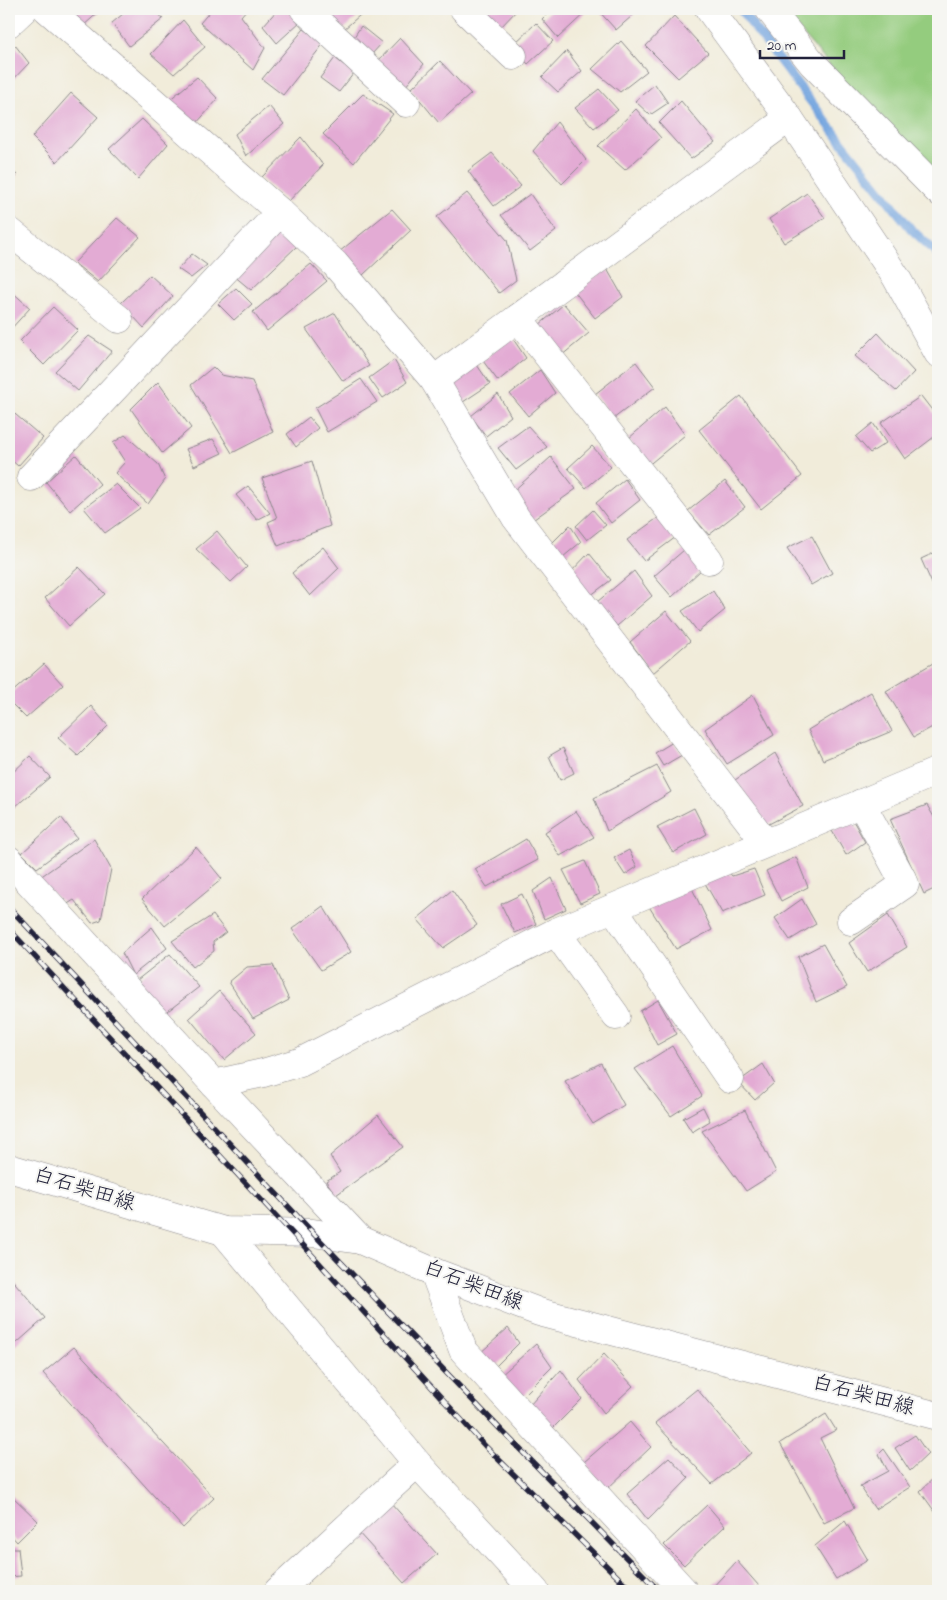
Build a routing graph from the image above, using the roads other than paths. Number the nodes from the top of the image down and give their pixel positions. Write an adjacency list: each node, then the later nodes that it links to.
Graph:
1 (24, 9): 7 (street)
2 (47, 9): 12 (street)
3 (304, 9): 9 (street)
4 (464, 9): 8 (street)
5 (709, 9): 10 (street)
6 (769, 9): 11 (street)
7 (9, 23)
8 (512, 56)
9 (406, 103)
10 (789, 118): 14 (street); 16 (street)
11 (938, 191)
12 (280, 212): 17 (street); 18 (street)
13 (9, 231): 15 (street)
14 (518, 318): 17 (street); 19 (street)
15 (119, 319)
16 (938, 353)
17 (434, 380): 22 (street)
18 (31, 477)
19 (709, 560)
20 (938, 771): 21 (street)
21 (861, 803): 22 (street); 25 (street)
22 (766, 843): 24 (street)
23 (9, 860): 29 (street)
24 (613, 908): 26 (street); 28 (street)
25 (850, 921)
26 (556, 932): 27 (street); 29 (street)
27 (616, 1016)
28 (730, 1079)
29 (214, 1084): 32 (street)
30 (9, 1168): 31 (street, 白石柴田線)
31 (222, 1231): 32 (street, 白石柴田線); 35 (street)
32 (360, 1240): 33 (street, 白石柴田線)
33 (434, 1272): 34 (street, 白石柴田線); 38 (street)
34 (938, 1416)
35 (417, 1463): 36 (street); 37 (street)
36 (278, 1591)
37 (535, 1591)
38 (684, 1591)

